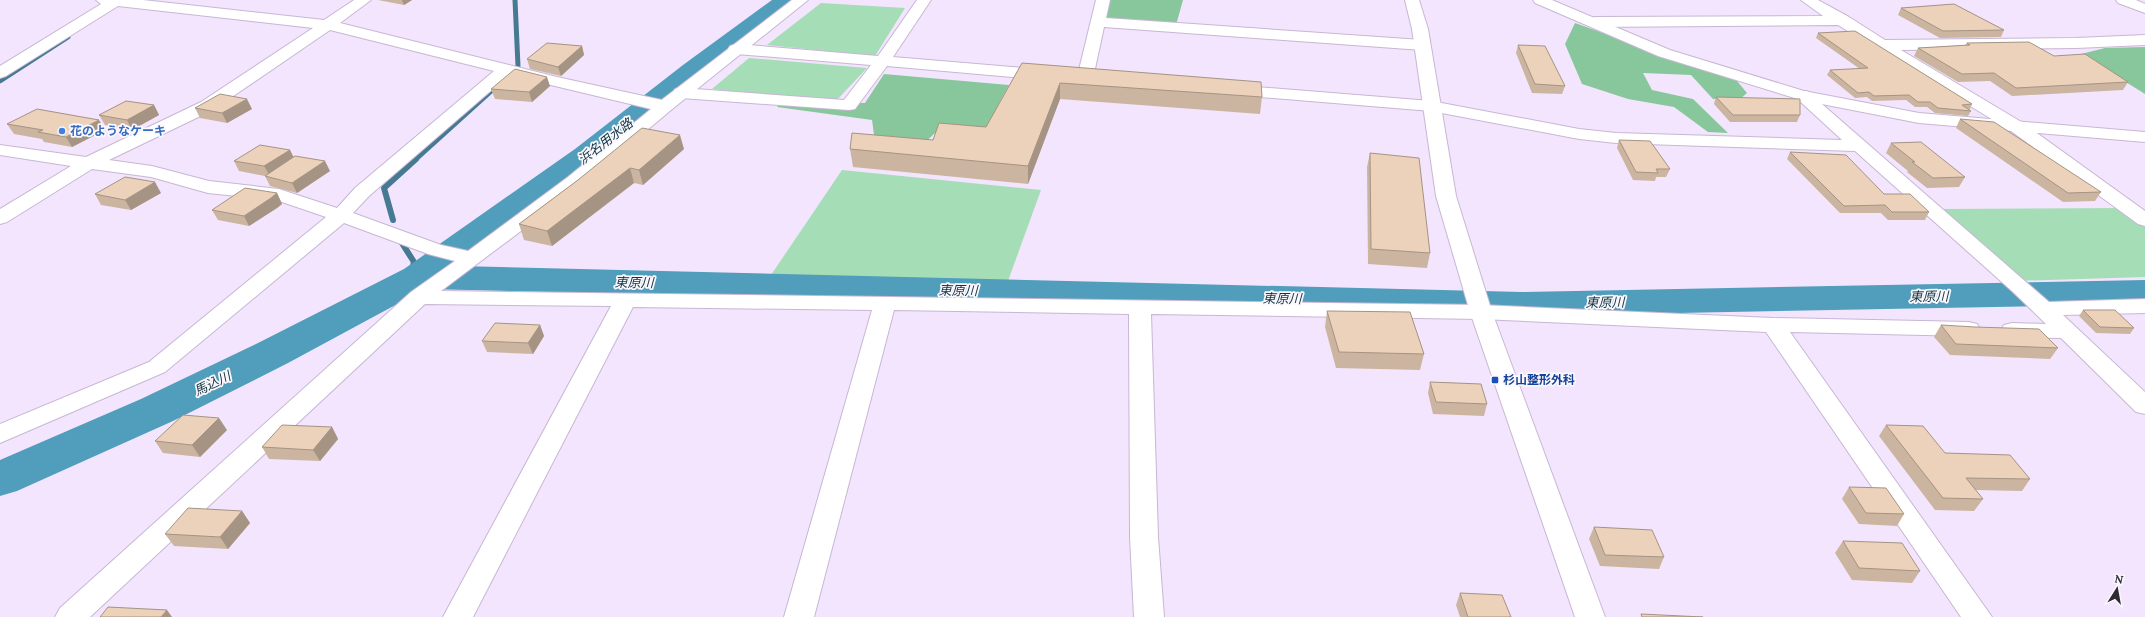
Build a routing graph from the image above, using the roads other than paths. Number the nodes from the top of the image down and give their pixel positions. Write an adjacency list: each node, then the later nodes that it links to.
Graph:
1 (111, 0): 14 (street); 21 (street)
2 (364, 0): 14 (street)
3 (801, 0): 18 (street)
4 (924, 0): 19 (street)
5 (1103, 0): 12 (street)
6 (1412, 0): 16 (street)
7 (1540, 0): 13 (street)
8 (1808, 0): 11 (street)
9 (2123, 0): 10 (street)
10 (2145, 9)
11 (1844, 20): 13 (street); 17 (street)
12 (1098, 22): 16 (street); 19 (street)
13 (1595, 22): 24 (street)
14 (329, 25): 20 (street); 31 (street)
15 (2145, 40): 17 (street)
16 (1422, 45): 26 (street)
17 (1884, 45): 27 (street)
18 (736, 49): 19 (street); 23 (street)
19 (882, 62): 23 (street)
20 (506, 69): 25 (street); 32 (street)
21 (0, 73)
22 (1218, 89): 26 (street)
23 (681, 93): 25 (street)
24 (1801, 95): 27 (street); 29 (street)
25 (660, 105): 35 (street)
26 (1431, 106): 29 (street); 37 (street)
27 (2017, 127): 28 (street); 34 (street)
28 (2145, 137)
29 (1862, 146): 42 (street)
30 (0, 150): 31 (street)
31 (88, 163): 32 (street); 33 (street)
32 (339, 217): 35 (street); 46 (street)
33 (0, 218)
34 (2145, 220)
35 (464, 257): 36 (street)
36 (419, 297): 38 (street); 47 (street)
37 (1477, 300): 41 (street); 43 (street); 51 (street)
38 (625, 301): 39 (street); 48 (street)
39 (884, 305): 41 (street); 49 (street)
40 (2145, 306): 42 (street)
41 (1140, 308): 50 (street)
42 (2044, 309): 44 (street)
43 (1773, 325): 44 (street); 52 (street)
44 (2068, 331): 45 (street)
45 (2145, 406)
46 (0, 434)
47 (70, 617)
48 (458, 617)
49 (799, 617)
50 (1148, 617)
51 (1590, 617)
52 (1977, 617)

